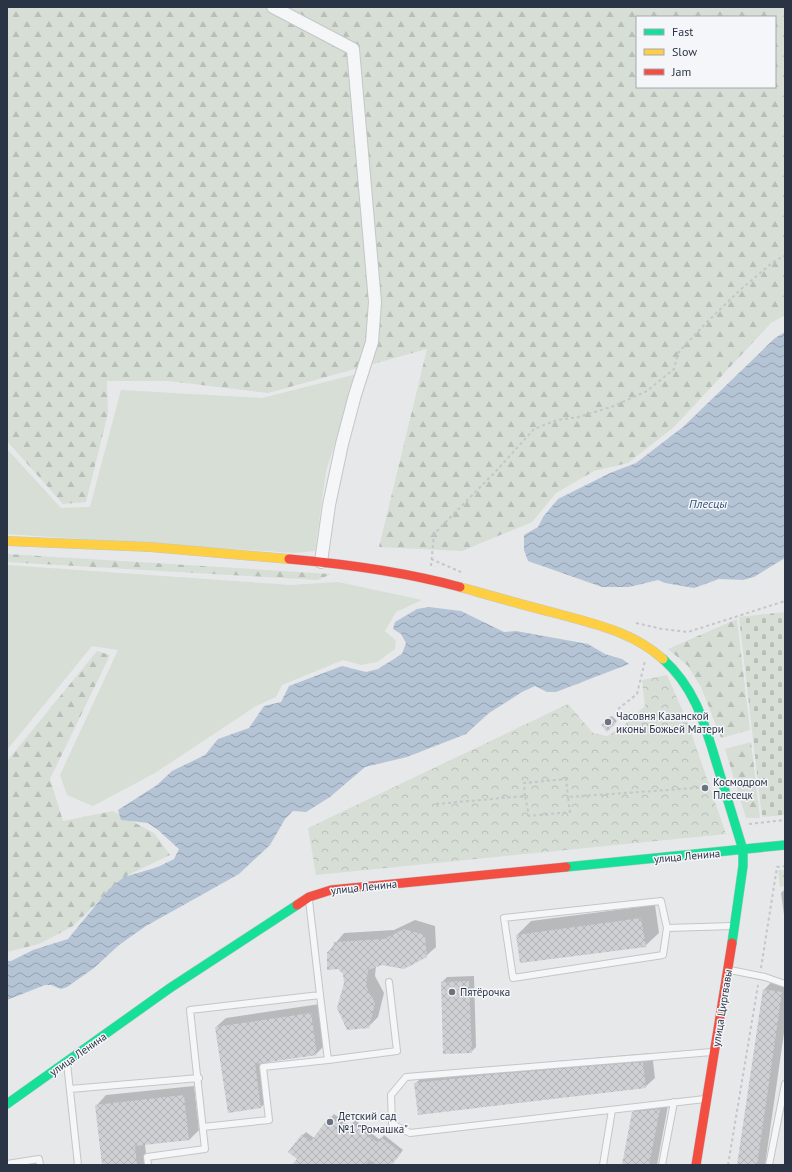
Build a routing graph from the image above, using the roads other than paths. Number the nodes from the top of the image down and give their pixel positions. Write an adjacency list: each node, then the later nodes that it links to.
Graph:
1 (273, 7): 3 (street)
2 (7, 541): 3 (main road, улица Циргвавы)
3 (321, 562): 5 (main road, улица Циргвавы)
4 (785, 844): 5 (main road, улица Ленина)
5 (743, 850): 6 (main road, улица Ленина); 7 (main road, улица Циргвавы)
6 (309, 897): 12 (lane); 15 (main road, улица Ленина)
7 (735, 926): 8 (lane); 9 (main road, улица Циргвавы)
8 (667, 928): 8 (lane)
9 (728, 970): 11 (lane); 13 (main road, улица Циргвавы)
10 (389, 982): 14 (lane)
11 (785, 984)
12 (320, 995): 14 (lane); 16 (lane)
13 (714, 1051): 19 (main road, улица Циргвавы); 22 (lane)
14 (328, 1060): 23 (lane)
15 (67, 1062): 18 (lane); 21 (main road, улица Ленина)
16 (199, 1078): 18 (lane); 23 (lane)
17 (785, 1084): 31 (lane)
18 (70, 1089): 26 (lane)
19 (707, 1099): 20 (lane); 30 (main road, улица Циргвавы)
20 (674, 1102): 22 (lane); 29 (lane)
21 (7, 1104)
22 (612, 1110): 28 (lane)
23 (203, 1127): 27 (lane)
24 (7, 1164): 25 (lane)
25 (40, 1165)
26 (78, 1165)
27 (148, 1165)
28 (603, 1165)
29 (662, 1165)
30 (696, 1165)
31 (769, 1165)

